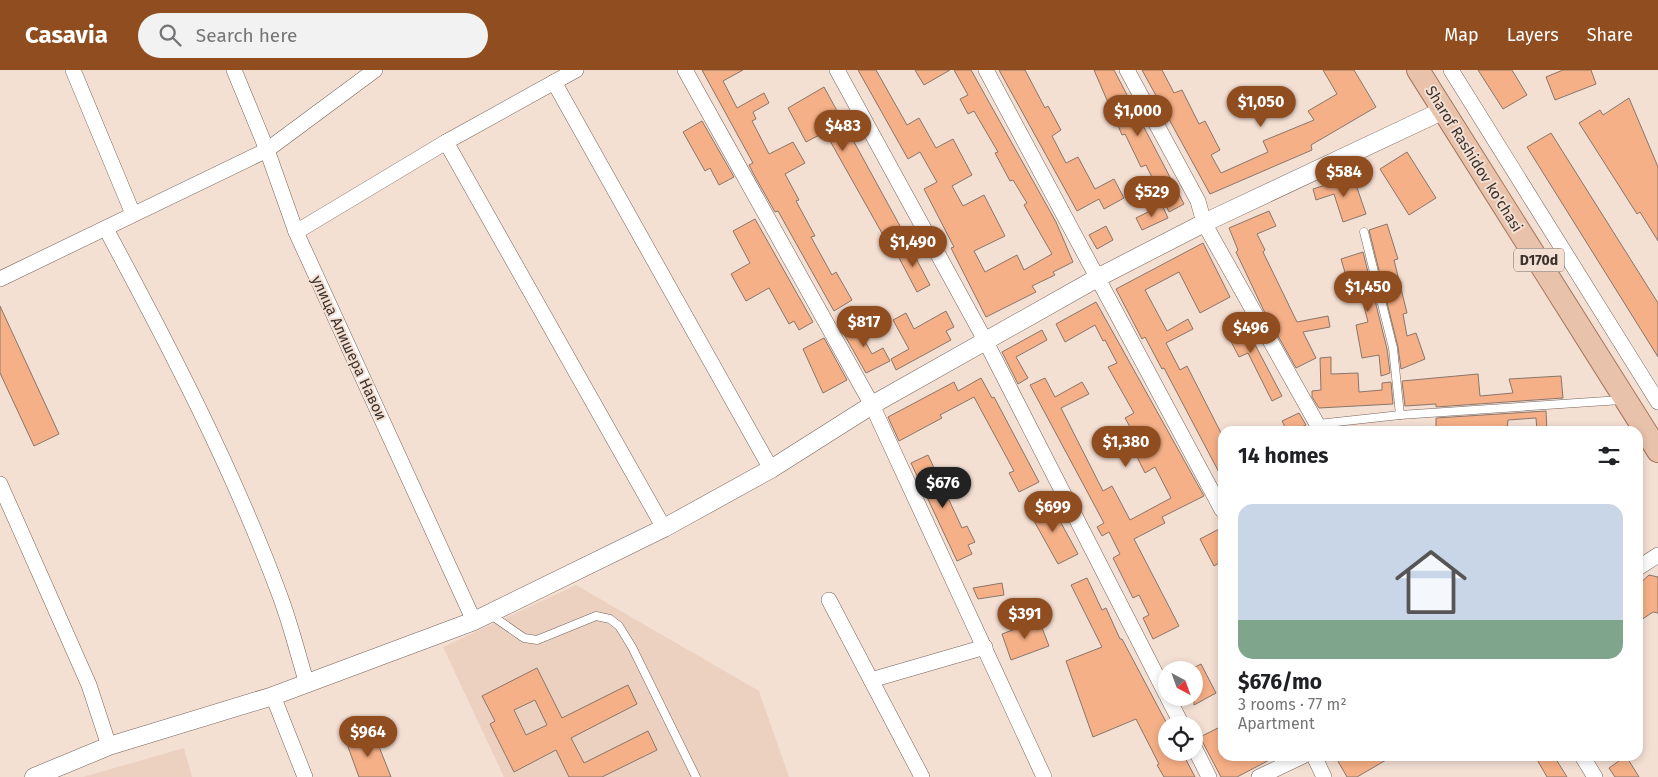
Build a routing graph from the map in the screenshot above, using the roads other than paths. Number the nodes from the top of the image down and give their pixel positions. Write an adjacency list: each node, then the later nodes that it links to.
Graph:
1 (73, 70): 15 (street)
2 (234, 70): 14 (street, улица Алишера Навои)
3 (375, 70): 14 (street)
4 (576, 70): 11 (street)
5 (685, 70): 25 (street)
6 (837, 70): 22 (street)
7 (986, 70): 20 (street)
8 (1127, 70): 16 (street)
9 (1418, 70): 12 (main road, Sharof Rashidov ko'chasi / D170d)
10 (1451, 70): 24 (street)
11 (554, 82): 13 (street); 32 (street)
12 (1444, 110): 16 (street); 23 (main road, Sharof Rashidov ko'chasi / D170d)
13 (446, 142): 18 (street); 35 (street)
14 (267, 150): 15 (street); 18 (street, улица Алишера Навои)
15 (133, 214): 17 (street)
16 (1204, 223): 20 (street); 27 (street)
17 (106, 229): 21 (street); 43 (street)
18 (296, 232): 39 (street, улица Алишера Навои)
19 (1364, 232): 26 (lane)
20 (1099, 277): 22 (street); 34 (street)
21 (0, 279)
22 (986, 342): 25 (street); 41 (street)
23 (1626, 399): 26 (lane); 29 (main road, Sharof Rashidov ko'chasi / D170d)
24 (1658, 402)
25 (872, 405): 32 (street); 40 (street)
26 (1400, 415): 28 (lane)
27 (1318, 426)
28 (1331, 426)
29 (1643, 426)
30 (1643, 427): 31 (main road, Sharof Rashidov ko'chasi / D170d)
31 (1658, 451)
32 (771, 469): 35 (street)
33 (0, 484): 45 (street)
34 (1218, 502)
35 (664, 528): 39 (street)
36 (1658, 555): 37 (street)
37 (1643, 565)
38 (829, 600): 42 (street)
39 (482, 617): 43 (street); 52 (lane)
40 (985, 647): 42 (street); 54 (street)
41 (1158, 678)
42 (871, 680): 53 (street)
43 (307, 684): 44 (street)
44 (273, 696): 45 (street); 51 (street)
45 (109, 746): 50 (street)
46 (1201, 761): 55 (street)
47 (1293, 761): 56 (street)
48 (1316, 761): 57 (street)
49 (1585, 761): 58 (street)
50 (34, 777)
51 (306, 777)
52 (696, 777)
53 (922, 777)
54 (1044, 777)
55 (1209, 777)
56 (1259, 777)
57 (1324, 777)
58 (1595, 777)

